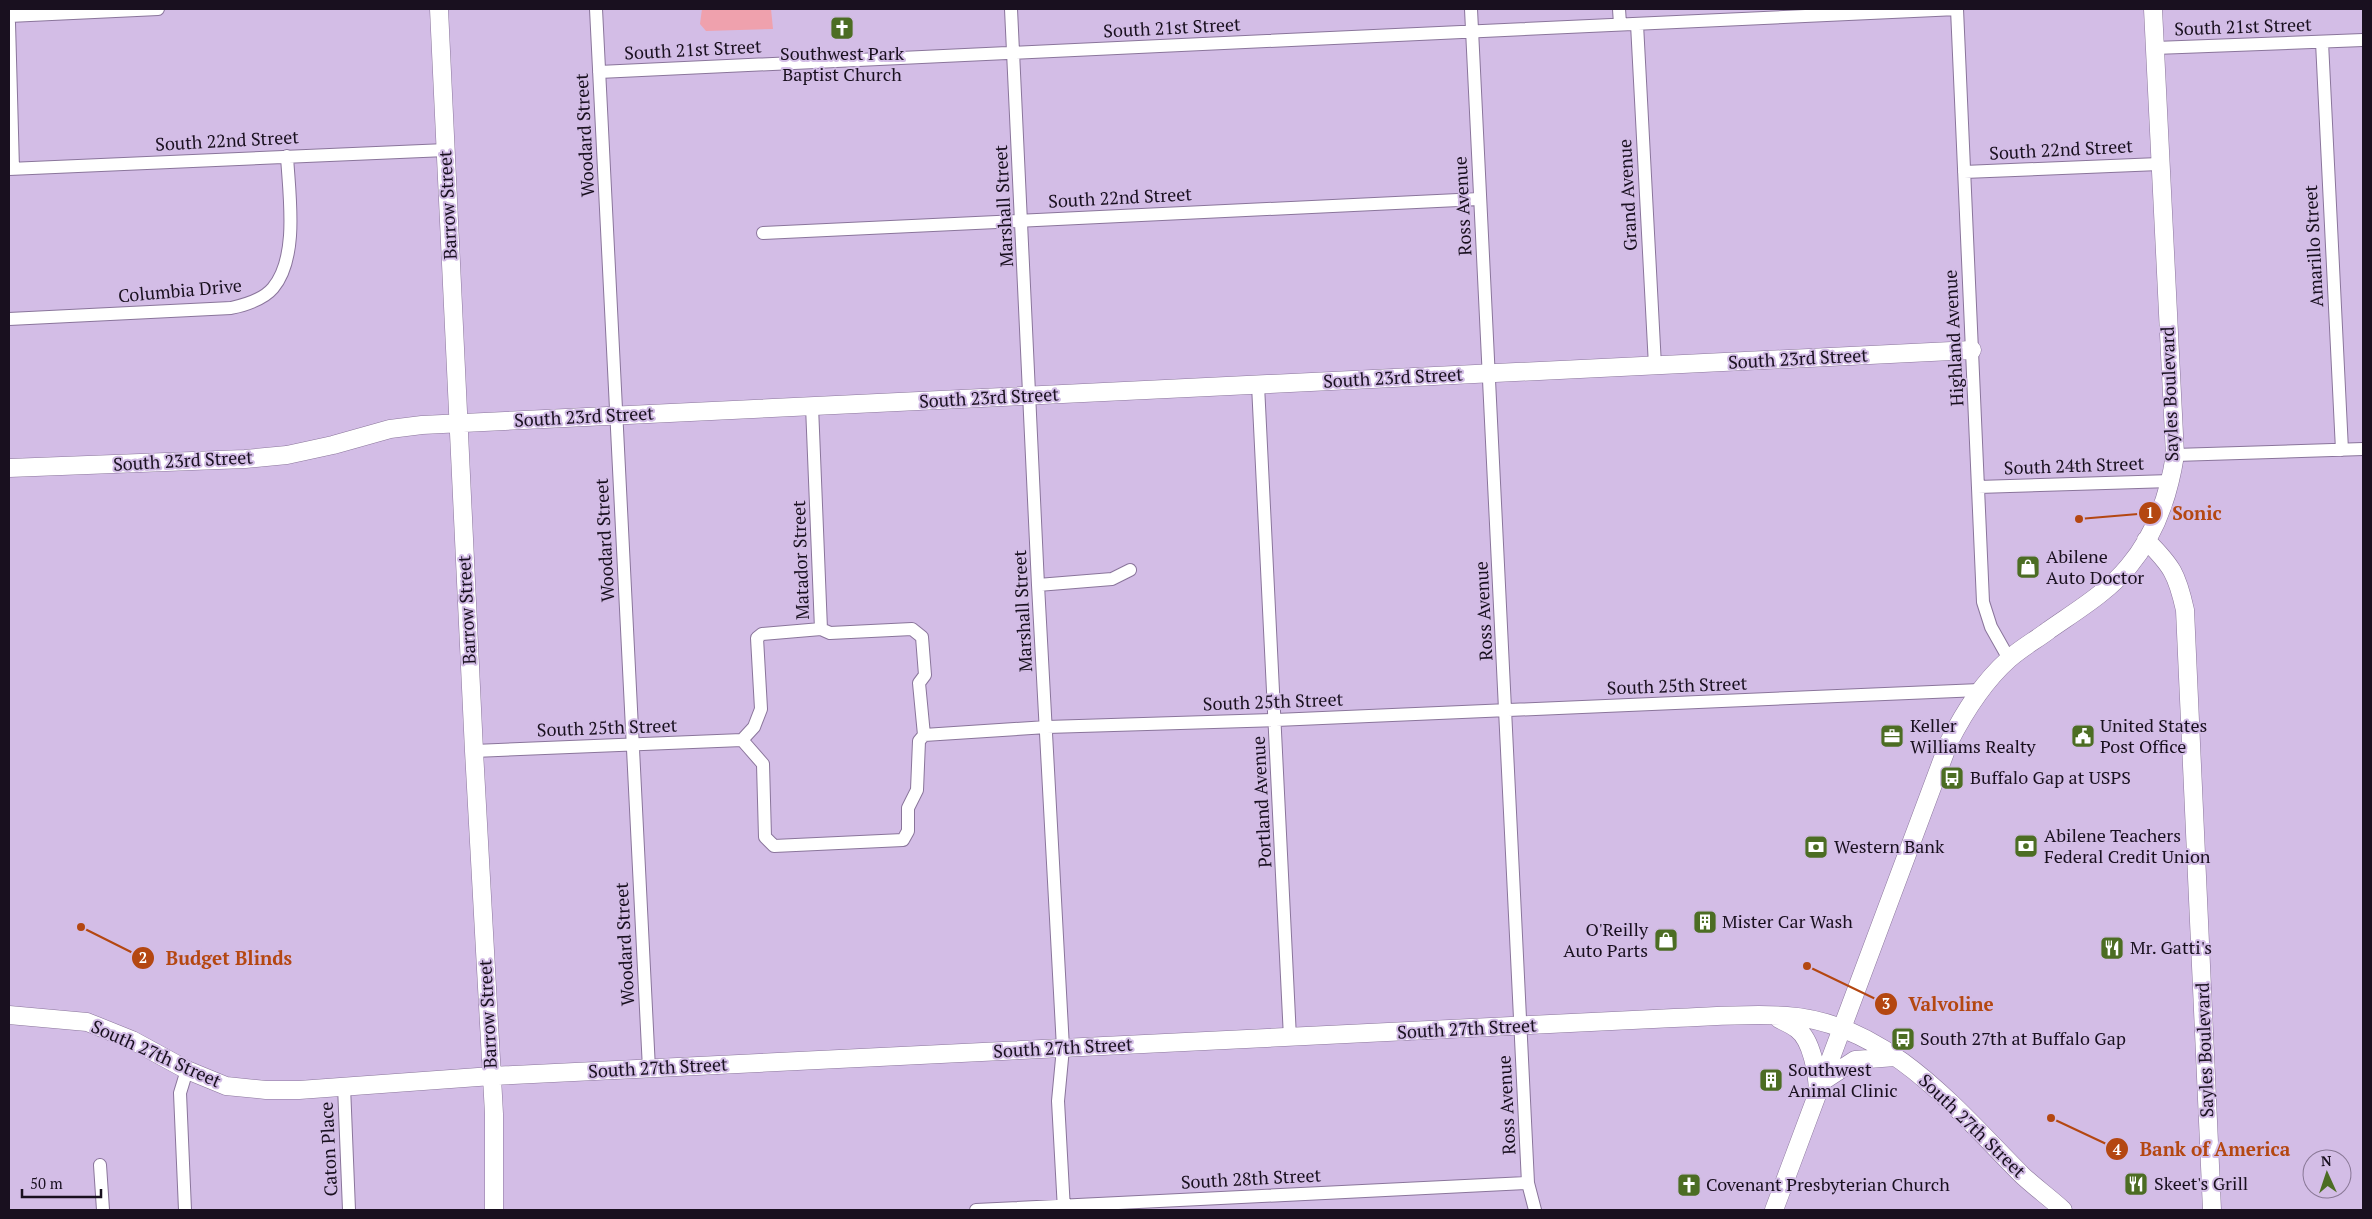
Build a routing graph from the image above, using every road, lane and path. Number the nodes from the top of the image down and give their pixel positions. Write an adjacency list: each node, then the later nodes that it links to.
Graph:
1 (158, 9): 10 (street)
2 (439, 9): 20 (main road, Barrow Street)
3 (596, 9): 19 (street, Woodard Street)
4 (1011, 9): 18 (street, Marshall Street)
5 (1471, 9): 14 (street, Ross Avenue)
6 (1619, 9): 12 (street)
7 (1957, 9): 9 (street, South 21st Street); 24 (street, Highland Avenue)
8 (2153, 9): 17 (main road, Sayles Boulevard)
9 (1787, 13): 13 (street, South 21st Street)
10 (9, 16)
11 (9, 23): 23 (street)
12 (1620, 24): 13 (street, South 21st Street); 14 (street, South 21st Street)
13 (1637, 24): 30 (street, Grand Avenue)
14 (1473, 31): 18 (street, South 21st Street); 25 (street, Ross Avenue)
15 (2363, 40): 16 (street, South 21st Street)
16 (2322, 42): 17 (street, South 21st Street); 38 (street, Amarillo Street)
17 (2155, 48): 22 (main road, Sayles Boulevard)
18 (1014, 52): 19 (street, South 21st Street); 26 (street, Marshall Street)
19 (599, 72): 35 (street, Woodard Street)
20 (446, 150): 21 (street, South 22nd Street); 36 (main road, Barrow Street)
21 (287, 156): 23 (street, South 22nd Street); 28 (street, Columbia Drive)
22 (2159, 164): 24 (street, South 22nd Street); 39 (main road, Sayles Boulevard)
23 (11, 169)
24 (1964, 172): 29 (street, Highland Avenue)
25 (1479, 199): 26 (street, South 22nd Street); 31 (street, Ross Avenue)
26 (1022, 220): 27 (street, South 22nd Street); 33 (street, Marshall Street)
27 (763, 233)
28 (9, 319)
29 (1972, 350): 30 (main road, South 23rd Street); 42 (street, Highland Avenue)
30 (1654, 366): 31 (main road, South 23rd Street)
31 (1490, 374): 32 (main road, South 23rd Street); 49 (street, Ross Avenue)
32 (1258, 385): 33 (main road, South 23rd Street); 50 (street, Portland Avenue)
33 (1031, 396): 34 (main road, South 23rd Street); 45 (street, Marshall Street)
34 (812, 406): 35 (main road, South 23rd Street); 46 (street, Matador Street)
35 (616, 416): 36 (main road, South 23rd Street); 54 (street, Woodard Street)
36 (458, 424): 40 (main road, South 23rd Street); 55 (main road, Barrow Street)
37 (2363, 449): 38 (street)
38 (2342, 450): 39 (street)
39 (2175, 455): 41 (main road, Sayles Boulevard)
40 (9, 468)
41 (2172, 481): 42 (street, South 24th Street); 43 (main road, Sayles Boulevard)
42 (1978, 487): 47 (street, Highland Avenue)
43 (2146, 540): 47 (main road); 79 (main road, Sayles Boulevard)
44 (1130, 570): 45 (street)
45 (1038, 585): 51 (street, Marshall Street)
46 (821, 629): 52 (street, Matador Street); 53 (street)
47 (2009, 658): 48 (main road)
48 (1980, 690): 49 (street, South 25th Street); 59 (main road)
49 (1506, 709): 50 (street, South 25th Street); 58 (street, Ross Avenue)
50 (1276, 720): 51 (street, South 25th Street); 60 (street, Portland Avenue)
51 (1047, 727): 52 (street, South 25th Street); 61 (street, Marshall Street)
52 (924, 735): 53 (street)
53 (742, 740): 54 (street, South 25th Street)
54 (633, 744): 55 (street, South 25th Street); 63 (street, Woodard Street)
55 (474, 751): 65 (main road, Barrow Street)
56 (9, 1015): 64 (main road, South 27th Street)
57 (1772, 1016): 58 (main road, South 27th Street); 59 (main road, South 27th Street); 67 (main road)
58 (1521, 1026): 60 (main road, South 27th Street); 69 (street, Ross Avenue)
59 (1843, 1029): 62 (main road, South 27th Street); 67 (main road)
60 (1290, 1038): 61 (main road, South 27th Street)
61 (1063, 1048): 63 (main road, South 27th Street); 70 (street, Marshall Street)
62 (1895, 1057): 67 (main road); 78 (main road, South 27th Street)
63 (649, 1069): 65 (main road, South 27th Street)
64 (187, 1070): 66 (main road, South 27th Street); 72 (street)
65 (492, 1076): 66 (main road, South 27th Street); 74 (main road, Barrow Street)
66 (344, 1086): 73 (street, Caton Place)
67 (1821, 1087): 77 (main road)
68 (100, 1165): 71 (street)
69 (1528, 1183): 70 (street, South 28th Street); 76 (street, Ross Avenue)
70 (1064, 1208): 75 (street, South 28th Street)
71 (102, 1210)
72 (185, 1210)
73 (350, 1210)
74 (494, 1210)
75 (976, 1210)
76 (1535, 1210)
77 (1774, 1210)
78 (2064, 1210)
79 (2212, 1210)

